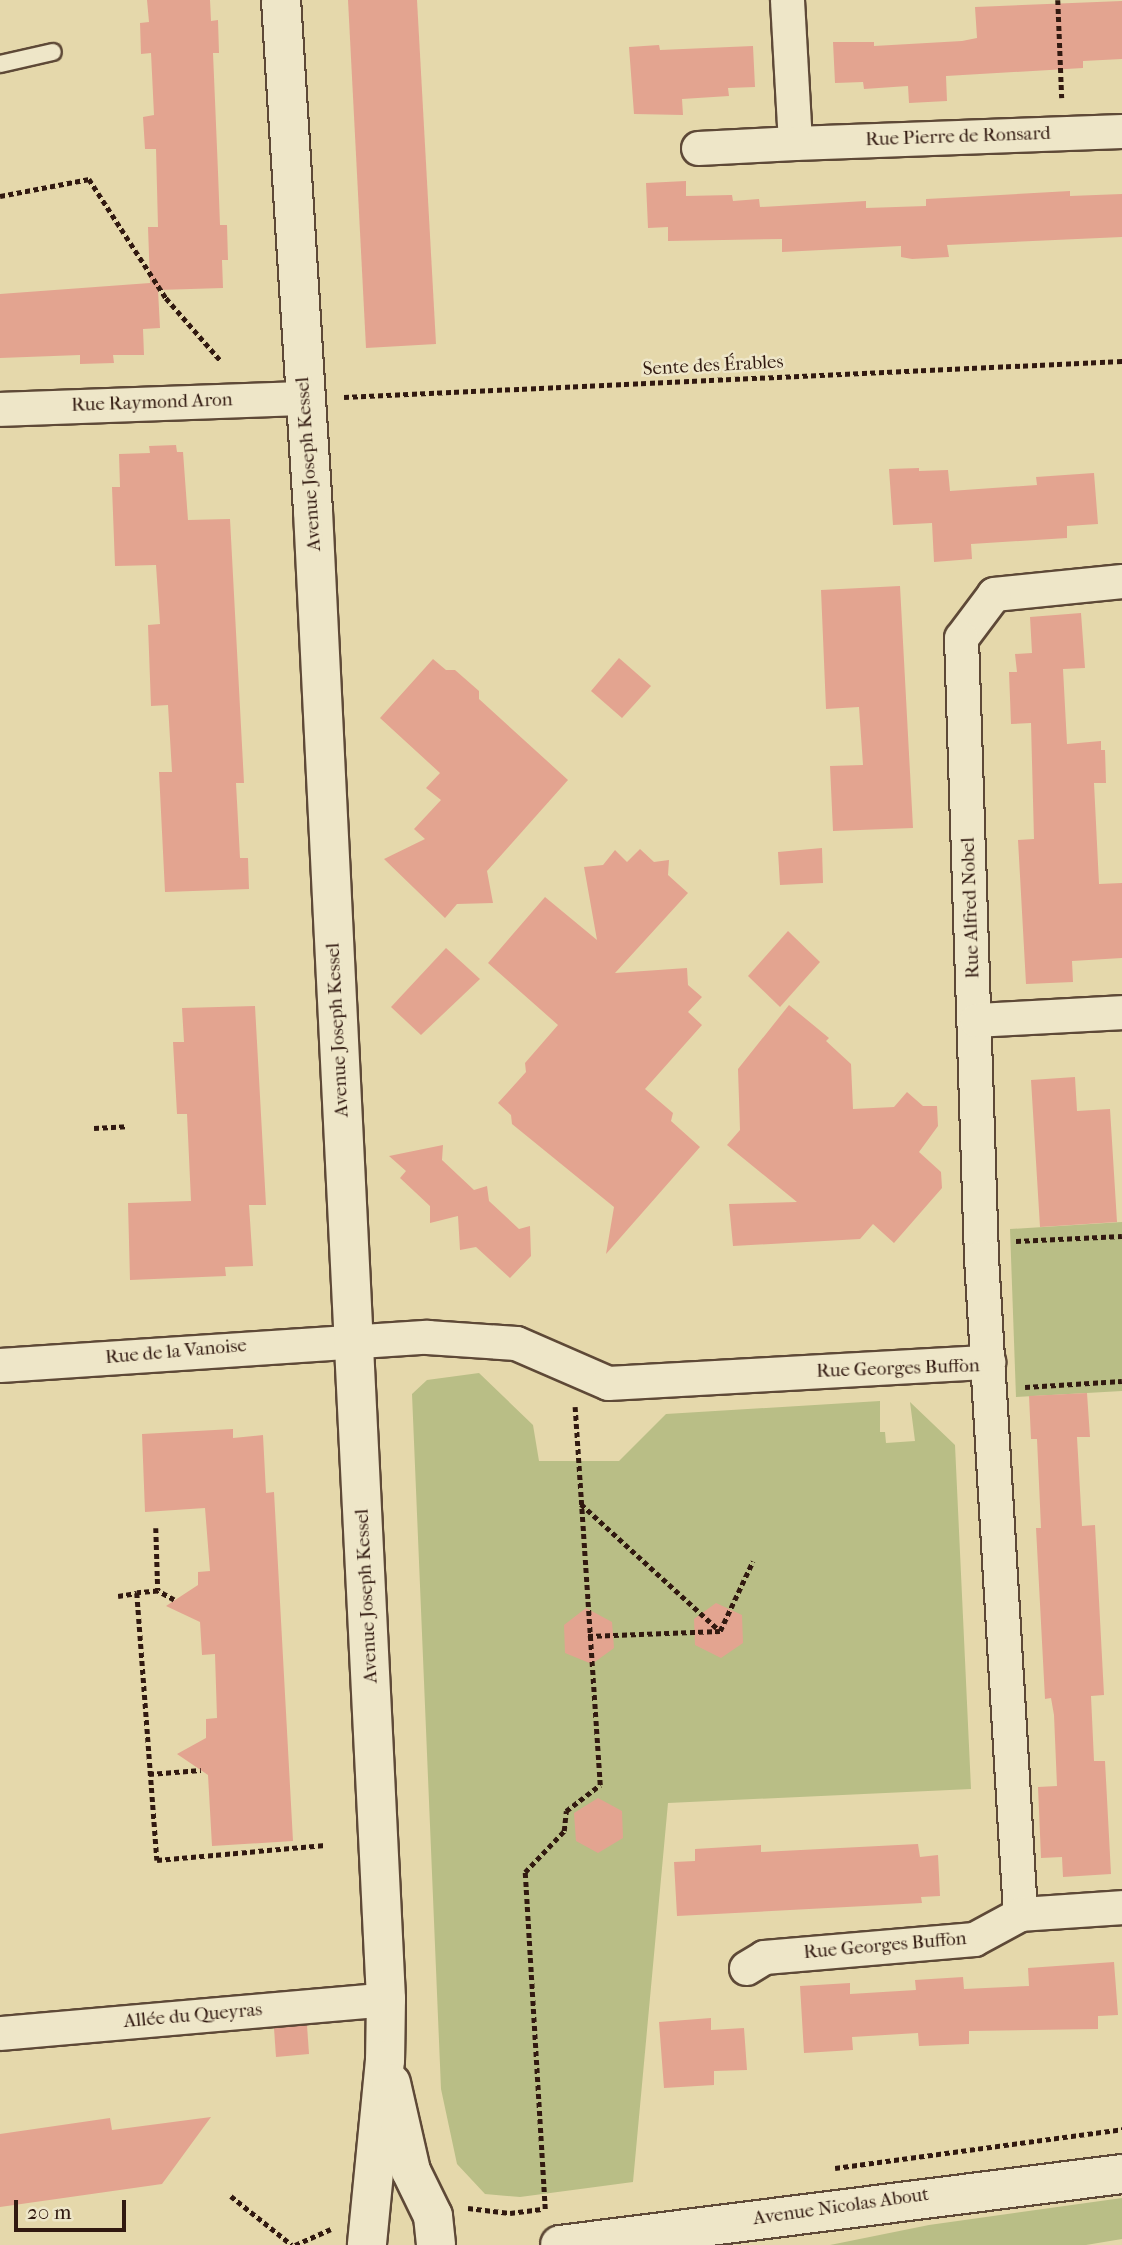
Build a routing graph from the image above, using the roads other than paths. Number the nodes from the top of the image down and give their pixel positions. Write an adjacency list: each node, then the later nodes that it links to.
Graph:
1 (281, 0): 8 (street, Avenue Joseph Kessel)
2 (787, 0): 6 (street)
3 (52, 52): 4 (lane)
4 (0, 64)
5 (1122, 131): 6 (street, Rue Pierre de Ronsard)
6 (795, 143): 7 (street, Rue Pierre de Ronsard)
7 (698, 148)
8 (305, 398): 9 (street, Rue Raymond Aron); 13 (street, Avenue Joseph Kessel)
9 (0, 409)
10 (1122, 581): 12 (street, Rue Alfred Nobel)
11 (1122, 1012): 12 (street)
12 (976, 1020): 14 (street, Rue Alfred Nobel)
13 (352, 1340): 14 (street, Rue Georges Buffon); 15 (street, Rue de la Vanoise); 19 (street, Avenue Joseph Kessel)
14 (988, 1362): 17 (street, Rue Georges Buffon)
15 (0, 1366)
16 (1122, 1907): 17 (street, Rue Georges Buffon)
17 (1020, 1914): 18 (street, Rue Georges Buffon)
18 (746, 1968)
19 (386, 1999): 20 (street, Allée du Queyras); 21 (street, Avenue Joseph Kessel)
20 (0, 2034)
21 (385, 2060): 23 (street, Avenue Joseph Kessel); 24 (street, Avenue Joseph Kessel)
22 (1122, 2174): 25 (street, Avenue Nicolas About)
23 (367, 2245)
24 (436, 2245)
25 (561, 2245)

